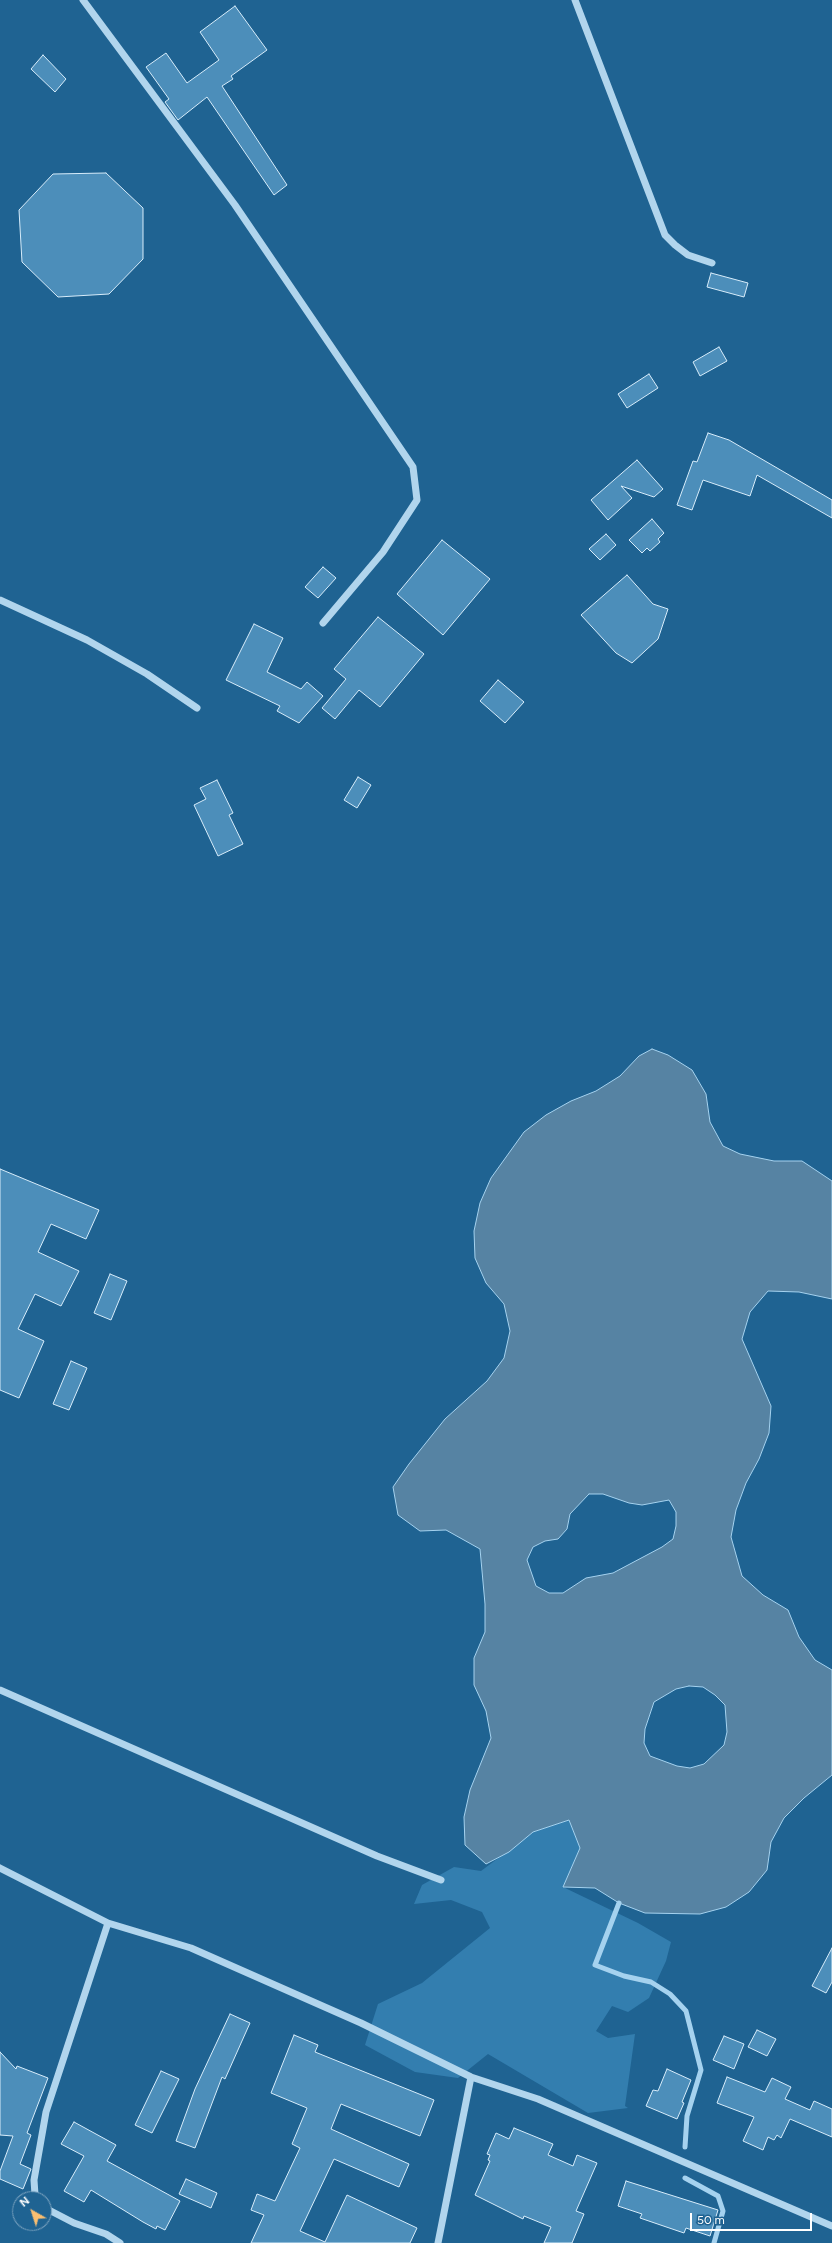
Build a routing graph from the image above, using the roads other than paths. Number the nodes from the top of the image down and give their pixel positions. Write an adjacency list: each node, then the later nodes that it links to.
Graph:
1 (83, 0): 5 (street)
2 (575, 0): 3 (street)
3 (712, 263)
4 (0, 600): 6 (street)
5 (323, 623)
6 (197, 708)
7 (0, 1690): 9 (street)
8 (0, 1868): 10 (street)
9 (441, 1880)
10 (108, 1923): 11 (street); 12 (street)
11 (472, 2077): 14 (street); 16 (street)
12 (35, 2191)
13 (52, 2212): 15 (street)
14 (832, 2226)
15 (120, 2243)
16 (438, 2243)

